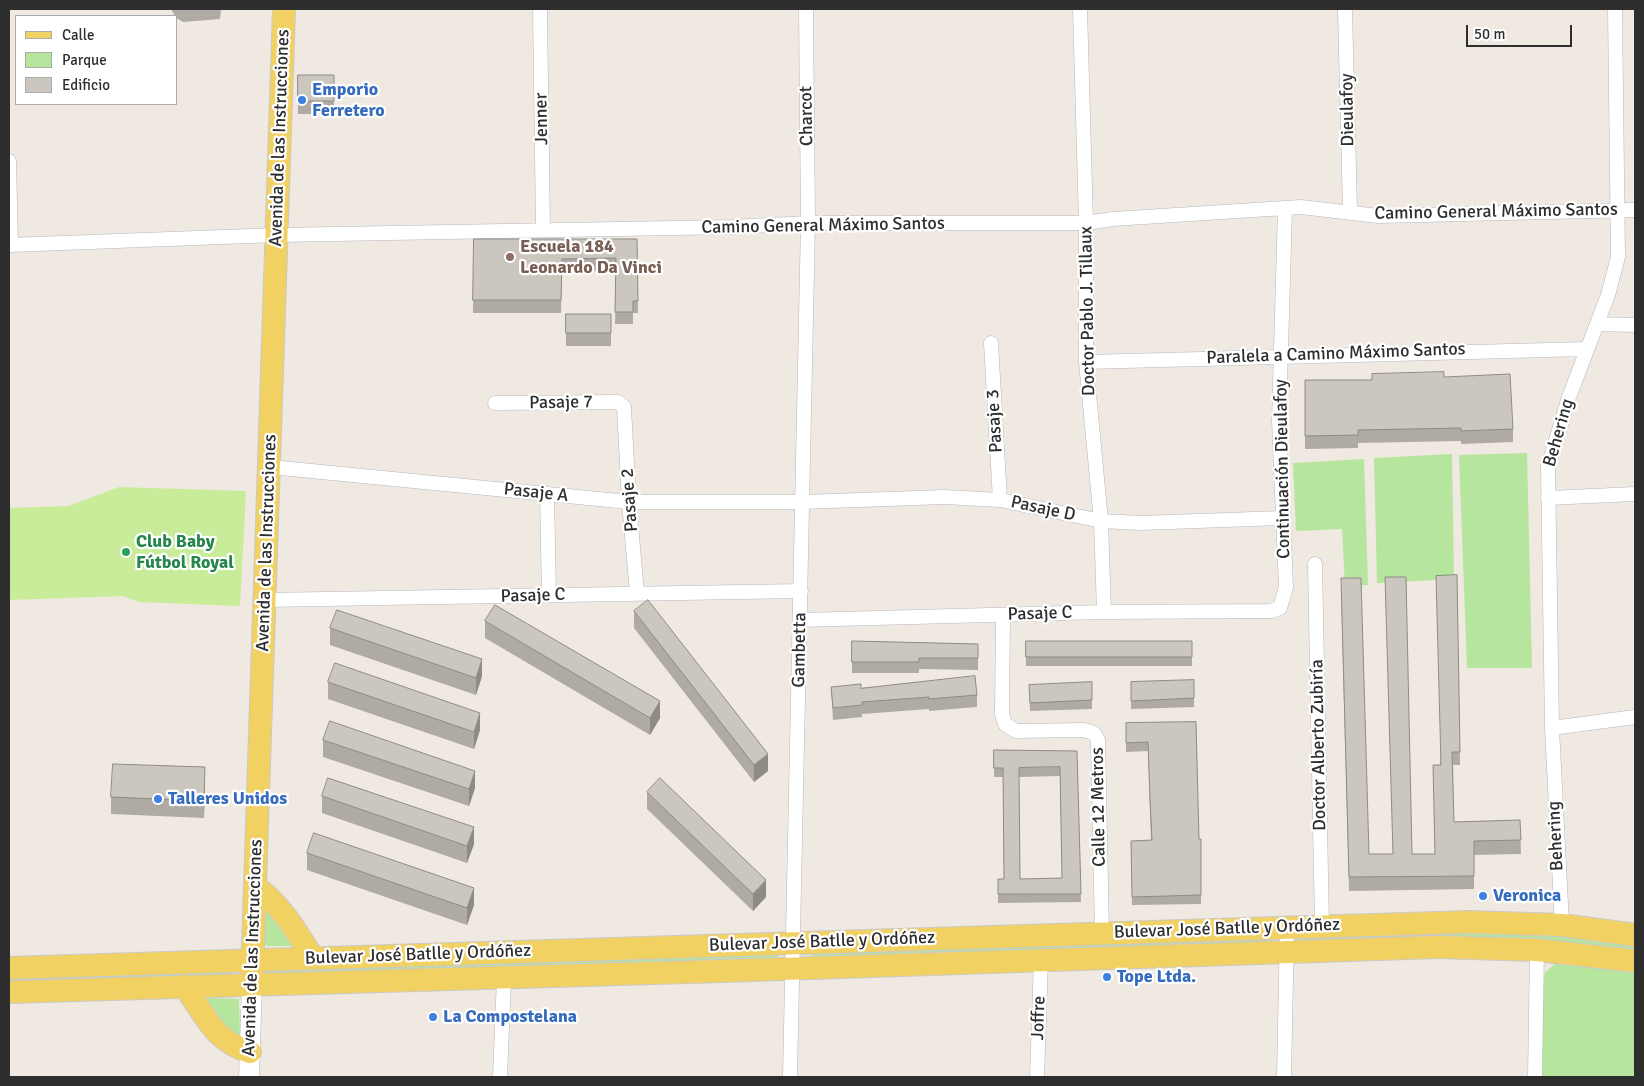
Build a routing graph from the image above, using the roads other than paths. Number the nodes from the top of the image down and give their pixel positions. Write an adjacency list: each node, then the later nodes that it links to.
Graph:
1 (284, 9): 15 (main road, Avenida de las Instrucciones)
2 (540, 9): 14 (street, Jenner)
3 (806, 9): 12 (street, Charcot)
4 (1080, 9): 13 (street, Doctor Pablo J. Tillaux)
5 (1346, 9): 11 (street, Dieulafoy)
6 (1615, 9): 9 (street, Behering)
7 (9, 161): 16 (street)
8 (1285, 208): 11 (street, Camino General Máximo Santos); 13 (street, Camino General Máximo Santos); 21 (street, Continuación Dieulafoy)
9 (1617, 210): 10 (street, Camino General Máximo Santos); 11 (street, Camino General Máximo Santos); 17 (street, Behering)
10 (1635, 210)
11 (1350, 212)
12 (808, 223): 13 (street, Camino General Máximo Santos); 14 (street, Camino General Máximo Santos); 31 (street, Gambetta)
13 (1086, 223): 22 (street, Doctor Pablo J. Tillaux)
14 (544, 229): 15 (street, Camino General Máximo Santos)
15 (277, 234): 16 (street, Camino General Máximo Santos); 25 (main road, Avenida de las Instrucciones)
16 (10, 245)
17 (1597, 324): 18 (street); 20 (street, Behering)
18 (1635, 325)
19 (991, 343): 29 (street, Pasaje 3)
20 (1587, 349): 21 (street, Paralela a Camino Máximo Santos); 28 (street, Behering)
21 (1280, 356): 22 (street, Paralela a Camino Máximo Santos); 32 (street, Continuación Dieulafoy)
22 (1086, 362): 33 (street, Doctor Pablo J. Tillaux)
23 (495, 403): 24 (street, Pasaje 7)
24 (624, 408): 30 (street, Pasaje 2)
25 (270, 467): 26 (street, Pasaje A); 38 (main road, Avenida de las Instrucciones)
26 (548, 494): 30 (street, Pasaje A); 37 (street)
27 (1635, 494): 28 (street)
28 (1548, 498): 44 (street, Behering)
29 (1000, 500): 31 (street, Pasaje D); 33 (street, Pasaje D)
30 (629, 502): 31 (street, Pasaje A); 36 (street, Pasaje 2)
31 (803, 502): 35 (street, Gambetta)
32 (1282, 518): 33 (street, Pasaje D); 39 (street, Continuación Dieulafoy)
33 (1102, 521): 40 (street, Doctor Pablo J. Tillaux)
34 (1315, 564): 47 (street, Doctor Alberto Zubiría)
35 (801, 591): 36 (street, Pasaje C); 42 (street, Gambetta)
36 (638, 593): 37 (street, Pasaje C)
37 (549, 595): 38 (street, Pasaje C)
38 (265, 600): 45 (main road, Avenida de las Instrucciones)
39 (1280, 608): 40 (street, Pasaje C)
40 (1104, 612): 41 (street, Pasaje C)
41 (1003, 615): 42 (street, Pasaje C); 49 (street, Calle 12 Metros)
42 (800, 620): 51 (street, Gambetta)
43 (1635, 717): 44 (street)
44 (1552, 728): 46 (street, Behering)
45 (256, 887): 54 (main road); 56 (main road, Avenida de las Instrucciones)
46 (1562, 925): 47 (main road, Bulevar José Batlle y Ordóñez); 50 (main road, Bulevar José Batlle y Ordóñez)
47 (1322, 926): 48 (main road, Bulevar José Batlle y Ordóñez)
48 (1288, 928): 49 (main road, Bulevar José Batlle y Ordóñez); 53 (street)
49 (1102, 933): 51 (main road, Bulevar José Batlle y Ordóñez)
50 (1635, 936)
51 (793, 944): 54 (main road, Bulevar José Batlle y Ordóñez); 59 (street, Gambetta)
52 (1537, 950): 53 (main road, Bulevar José Batlle y Ordóñez); 57 (main road, Bulevar José Batlle y Ordóñez); 70 (street)
53 (1287, 953): 55 (main road, Bulevar José Batlle y Ordóñez); 69 (street)
54 (314, 958): 56 (main road, Bulevar José Batlle y Ordóñez)
55 (1041, 959): 59 (main road, Bulevar José Batlle y Ordóñez); 68 (street, Joffre)
56 (253, 960): 58 (main road, Bulevar José Batlle y Ordóñez); 61 (main road, Avenida de las Instrucciones)
57 (1635, 961)
58 (9, 968)
59 (793, 968): 60 (main road, Bulevar José Batlle y Ordóñez); 67 (street, Gambetta)
60 (504, 978): 61 (main road, Bulevar José Batlle y Ordóñez); 66 (street)
61 (252, 983): 62 (main road, Bulevar José Batlle y Ordóñez); 64 (main road, Avenida de las Instrucciones)
62 (184, 986): 63 (main road, Bulevar José Batlle y Ordóñez); 64 (main road)
63 (9, 992)
64 (250, 1052): 65 (main road, Avenida de las Instrucciones)
65 (249, 1077)
66 (500, 1077)
67 (790, 1077)
68 (1037, 1077)
69 (1284, 1077)
70 (1535, 1077)

